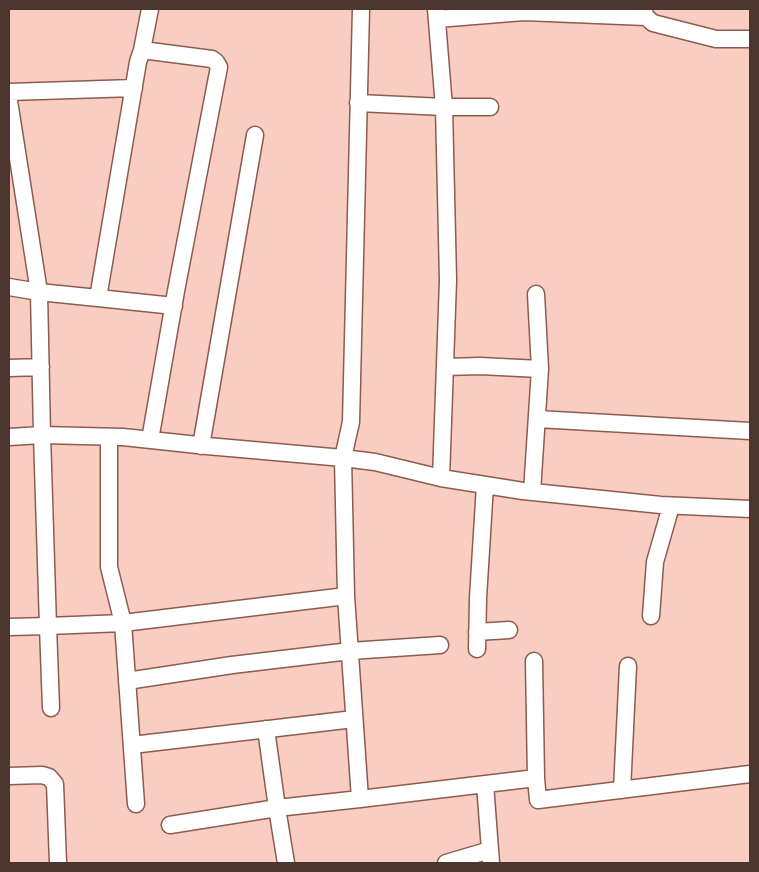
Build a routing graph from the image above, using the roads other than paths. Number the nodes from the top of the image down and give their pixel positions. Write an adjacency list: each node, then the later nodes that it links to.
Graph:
1 (150, 9): 6 (street)
2 (361, 9): 10 (street)
3 (645, 13): 4 (street); 5 (street)
4 (437, 14): 12 (street)
5 (750, 39)
6 (142, 50): 7 (street); 18 (street)
7 (134, 88): 8 (street); 17 (street)
8 (9, 92)
9 (9, 101): 15 (street)
10 (358, 103): 12 (street); 30 (street)
11 (490, 106): 12 (street)
12 (444, 107): 20 (street)
13 (255, 135): 29 (street)
14 (9, 287): 15 (street)
15 (39, 292): 17 (street); 19 (street)
16 (536, 294): 22 (street)
17 (98, 298): 18 (street)
18 (174, 306): 28 (street)
19 (41, 367): 21 (street); 25 (street)
20 (445, 367): 22 (street); 31 (street)
21 (9, 368)
22 (540, 369): 23 (street)
23 (537, 419): 24 (street); 33 (street)
24 (750, 431)
25 (42, 435): 26 (street); 27 (street); 39 (street)
26 (9, 437)
27 (109, 437): 28 (street); 38 (street)
28 (150, 440): 29 (street)
29 (201, 446): 30 (street)
30 (343, 458): 31 (street); 36 (street)
31 (441, 478): 32 (street)
32 (485, 485): 33 (street); 42 (street)
33 (532, 492): 34 (street)
34 (671, 506): 35 (street); 37 (street)
35 (750, 509)
36 (346, 596): 38 (street); 45 (street)
37 (651, 616)
38 (122, 623): 39 (street); 48 (street)
39 (48, 626): 40 (street); 49 (street)
40 (9, 627)
41 (509, 630): 42 (street)
42 (478, 632): 44 (street)
43 (440, 645): 45 (street)
44 (477, 649)
45 (350, 651): 48 (street); 50 (street)
46 (534, 661): 55 (street)
47 (628, 666): 57 (street)
48 (127, 681): 52 (street)
49 (51, 708)
50 (354, 719): 51 (street); 58 (street)
51 (266, 729): 52 (street); 60 (street)
52 (132, 745): 59 (street)
53 (750, 774): 57 (street)
54 (9, 776): 63 (street)
55 (536, 778): 56 (street); 57 (street)
56 (485, 784): 58 (street); 62 (street)
57 (622, 790)
58 (360, 799): 60 (street)
59 (136, 804)
60 (277, 808): 61 (street); 64 (street)
61 (170, 825)
62 (490, 857): 65 (street)
63 (58, 863)
64 (286, 863)
65 (446, 863)

